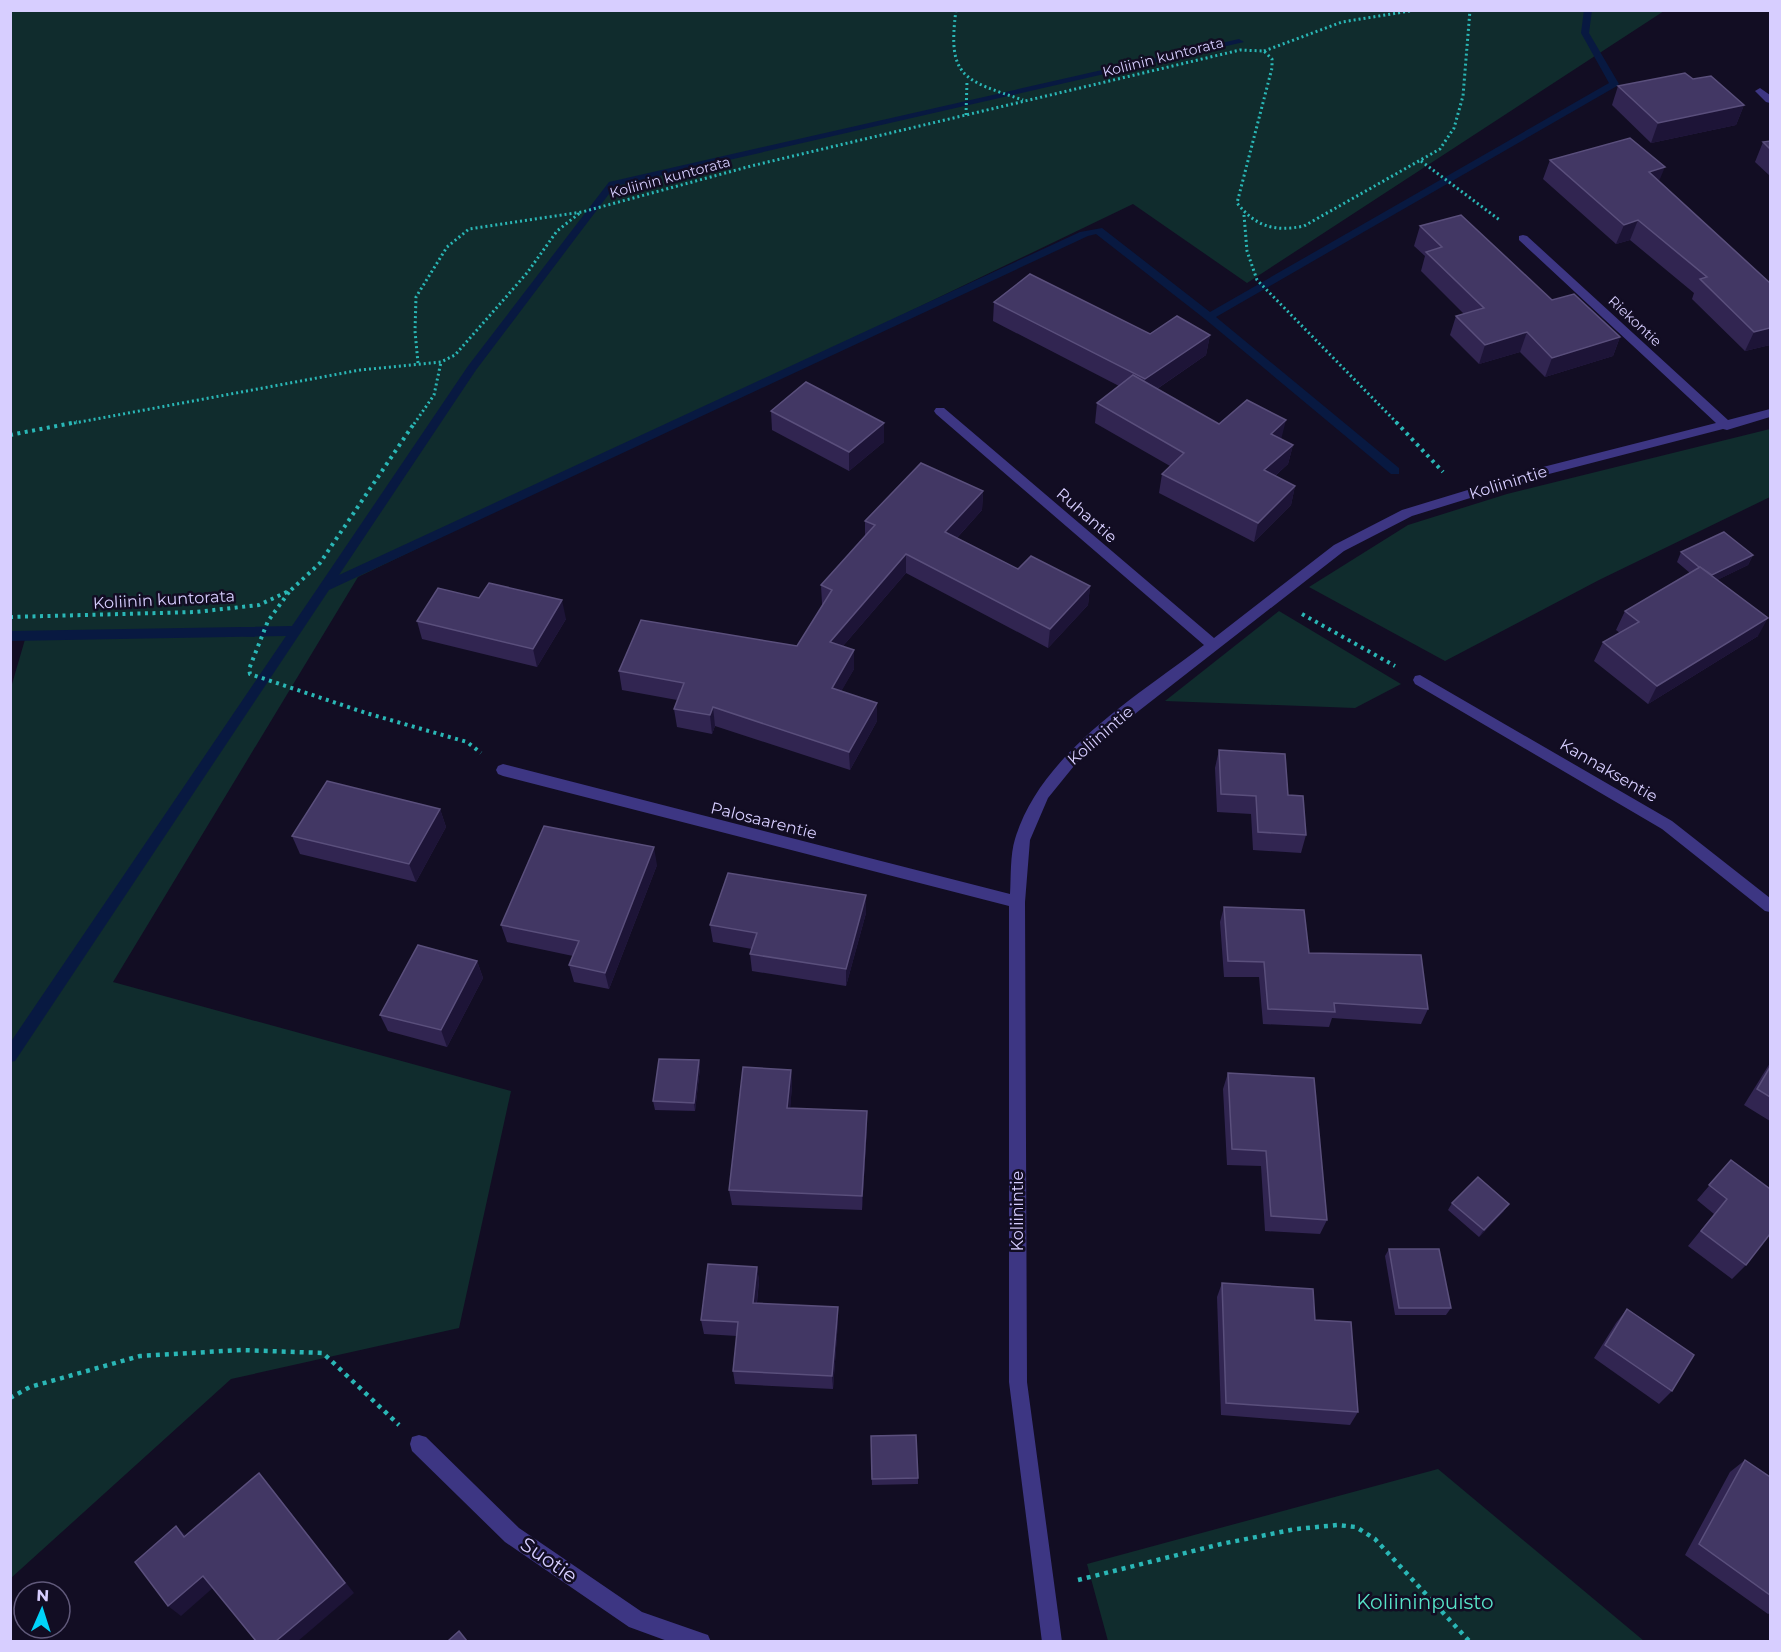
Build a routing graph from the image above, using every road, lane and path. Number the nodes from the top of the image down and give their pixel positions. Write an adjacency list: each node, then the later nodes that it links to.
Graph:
1 (956, 10): 5 (path)
2 (1416, 10): 4 (path)
3 (1470, 10): 10 (path)
4 (1264, 51): 8 (path, Koliinin kuntorata); 12 (path)
5 (967, 81): 8 (path); 9 (path)
6 (1760, 92): 7 (street)
7 (1770, 100)
8 (1025, 101): 9 (path, Koliinin kuntorata)
9 (966, 115): 11 (path, Koliinin kuntorata)
10 (1421, 161): 12 (path); 13 (path)
11 (582, 212): 14 (path, Koliinin kuntorata); 15 (path)
12 (1244, 213): 20 (path)
13 (1523, 238): 18 (street, Riekontie)
14 (441, 362): 15 (path); 21 (path, Koliinin kuntorata)
15 (418, 363): 19 (path)
16 (940, 411): 24 (street, Ruhantie)
17 (1770, 413): 18 (street, Koliinintie)
18 (1727, 426): 20 (street, Koliinintie)
19 (10, 435)
20 (1462, 496): 22 (street, Koliinintie)
21 (291, 590): 23 (path, Koliinin kuntorata); 26 (path)
22 (1272, 598): 24 (street, Koliinintie); 25 (path)
23 (10, 617)
24 (1212, 644): 27 (street, Koliinintie)
25 (1420, 680): 28 (street, Kannaksentie)
26 (503, 770): 27 (street, Palosaarentie)
27 (1017, 902): 31 (street, Koliinintie)
28 (1770, 906)
29 (10, 1398): 30 (path)
30 (419, 1444): 32 (street, Suotie)
31 (1045, 1589): 33 (street, Koliinintie); 34 (path)
32 (701, 1641)
33 (1052, 1641)
34 (1470, 1641)

